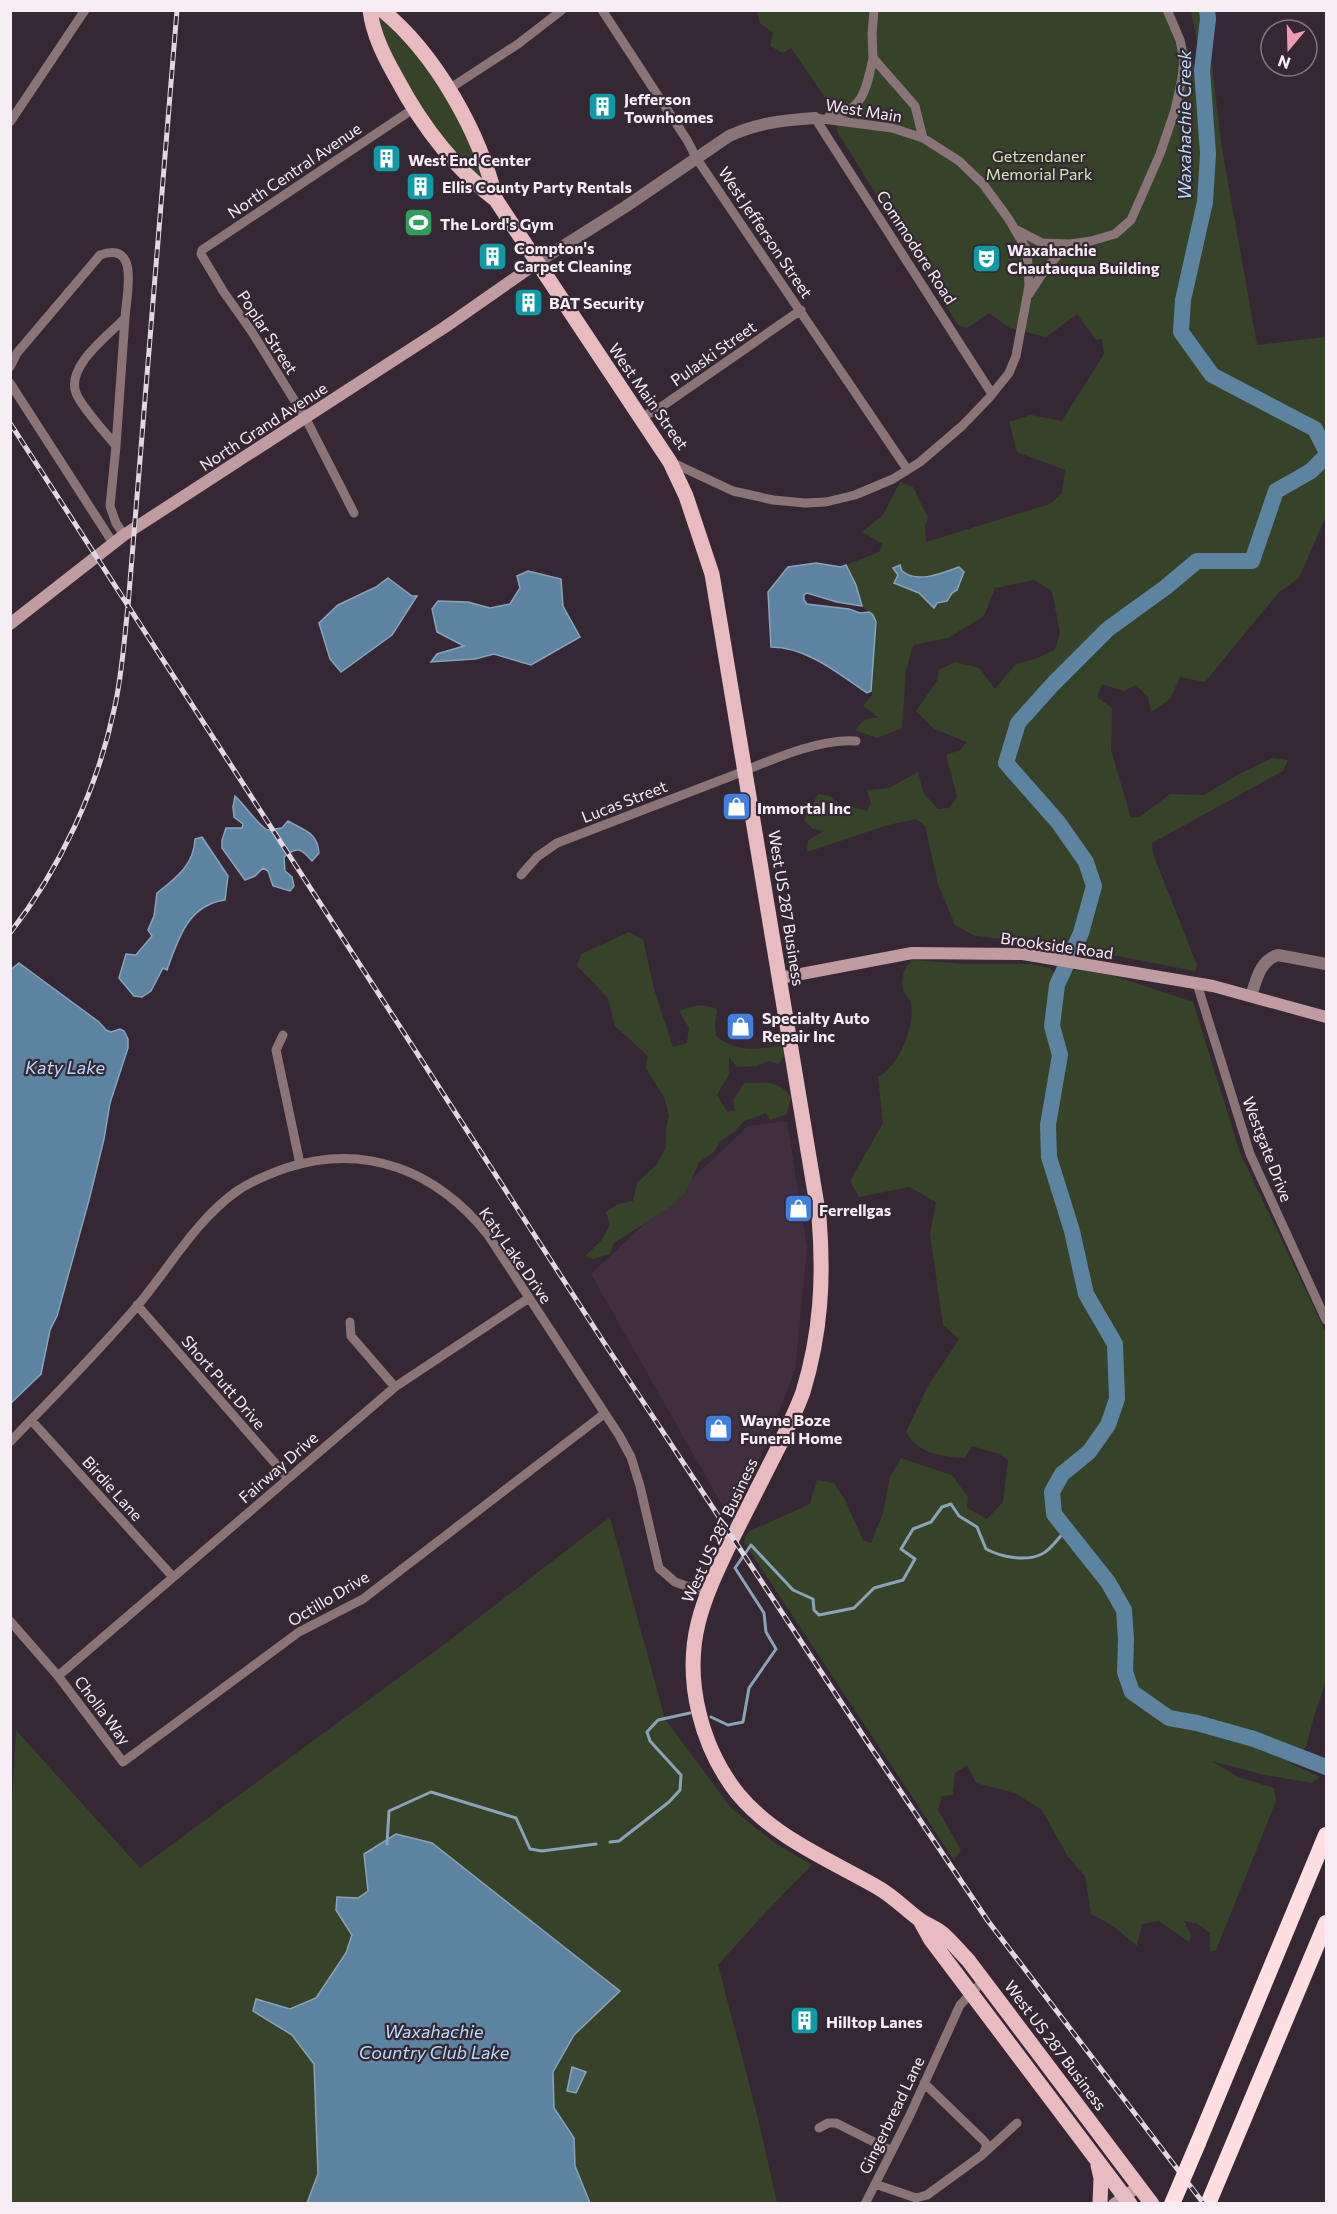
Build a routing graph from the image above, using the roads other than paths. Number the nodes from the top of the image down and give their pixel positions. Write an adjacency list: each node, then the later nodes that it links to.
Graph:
1 (85, 10): 12 (street)
2 (370, 10): 11 (main road, West Main Street)
3 (382, 10): 9 (main road, West Main Street)
4 (562, 10): 9 (street)
5 (602, 10): 16 (street, West Jefferson Street)
6 (874, 10): 8 (street)
7 (1167, 10): 19 (street)
8 (873, 58): 13 (street); 15 (street)
9 (449, 89): 17 (main road, West Main Street)
10 (10, 103): 12 (street)
11 (413, 109): 17 (main road, West Main Street); 20 (street, North Central Avenue)
12 (17, 112): 14 (street)
13 (815, 117): 15 (street, West Main); 16 (street); 27 (street, Commodore Road)
14 (10, 122)
15 (923, 138): 18 (street, West Main)
16 (697, 159): 21 (street); 23 (street, West Jefferson Street)
17 (496, 200): 21 (main road, West Main Street)
18 (1015, 229): 19 (street); 22 (street, West Main)
19 (1067, 244): 22 (street)
20 (204, 262): 29 (street, Poplar Street)
21 (538, 262): 28 (main road, West Main Street); 29 (main road, North Grand Avenue)
22 (1028, 296): 27 (street, West Main Street)
23 (801, 310): 28 (street, Pulaski Street); 32 (street, West Jefferson Street)
24 (125, 318): 25 (street); 30 (street); 30 (street)
25 (10, 368)
26 (10, 383): 35 (street)
27 (992, 394): 32 (street, West Main Street)
28 (641, 418): 31 (main road, West Main Street)
29 (306, 419): 33 (street, Poplar Street); 34 (main road, North Grand Avenue)
30 (116, 446): 34 (street)
31 (670, 462): 32 (street, West Main Street); 38 (main road, West US 287 Business)
32 (908, 469)
33 (354, 513)
34 (124, 535): 35 (main road, North Grand Avenue)
35 (113, 543): 36 (main road, North Grand Avenue)
36 (10, 624)
37 (856, 741): 38 (street, Lucas Street)
38 (746, 770): 39 (street, Lucas Street); 41 (main road, West US 287 Business)
39 (521, 875)
40 (1326, 964): 43 (street)
41 (780, 978): 42 (main road, Brookside Road); 57 (main road, West US 287 Business)
42 (1197, 984): 43 (main road, Brookside Road); 49 (street, Westgate Drive)
43 (1251, 996): 44 (main road, Brookside Road)
44 (1326, 1017)
45 (283, 1035): 46 (street)
46 (300, 1164): 47 (street, Katy Lake Drive); 48 (street, Katy Lake Drive)
47 (529, 1298): 51 (street, Fairway Drive); 52 (street, Katy Lake Drive)
48 (137, 1305): 53 (street, Katy Lake Drive); 55 (street, Short Putt Drive)
49 (1326, 1320)
50 (350, 1322): 51 (street)
51 (395, 1387): 55 (street, Fairway Drive)
52 (604, 1414): 57 (street, Katy Lake Drive); 60 (street, Octillo Drive)
53 (31, 1420): 54 (street, Katy Lake Drive); 56 (street, Birdie Lane)
54 (10, 1442)
55 (288, 1478): 56 (street, Fairway Drive)
56 (173, 1577): 59 (street, Fairway Drive)
57 (706, 1593): 62 (main road, West US 287 Business)
58 (10, 1621): 59 (street, Cholla Way)
59 (58, 1676): 60 (street, Cholla Way)
60 (123, 1762)
61 (1326, 1835): 78 (highway, bridge)
62 (919, 1920): 64 (main road, West US 287 Business); 65 (main road, West US 287 Business)
63 (1326, 1923): 79 (highway)
64 (984, 1980): 65 (street, Gingerbread Lane); 73 (main road, West US 287 Business)
65 (971, 1991): 66 (street, Gingerbread Lane); 70 (main road, West US 287 Business)
66 (924, 2083): 69 (street, Gingerbread Lane); 71 (street)
67 (1017, 2123): 71 (street)
68 (819, 2128): 69 (street)
69 (892, 2151): 72 (street, Gingerbread Lane)
70 (1094, 2154): 74 (main road, West US 287 Business); 76 (main road)
71 (982, 2155): 72 (street)
72 (875, 2184): 75 (street, Gingerbread Lane)
73 (1139, 2186): 74 (main road); 77 (main road, West US 287 Business)
74 (1122, 2201)
75 (865, 2204)
76 (1100, 2204)
77 (1152, 2204)
78 (1172, 2204)
79 (1208, 2204)

